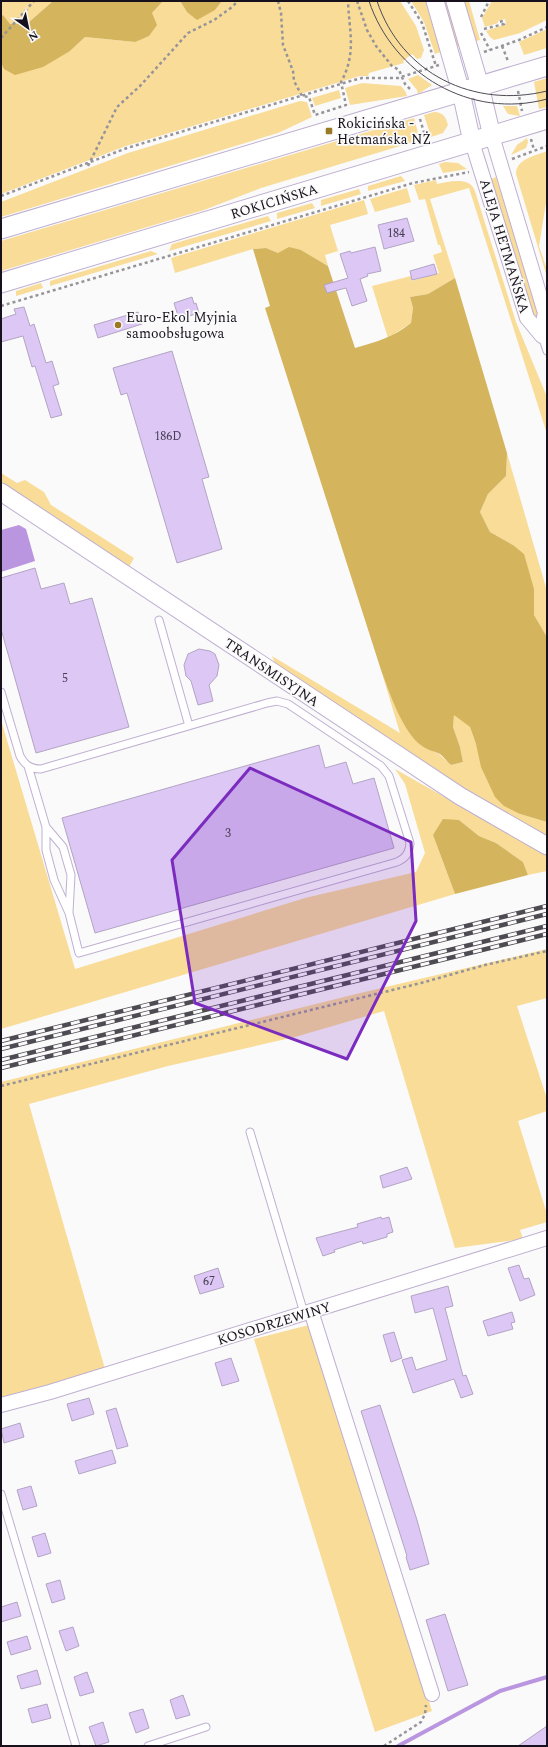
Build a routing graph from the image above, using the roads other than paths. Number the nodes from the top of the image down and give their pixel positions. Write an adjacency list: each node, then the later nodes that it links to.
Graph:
1 (435, 1): 5 (street, ALEJA HETMAŃSKA)
2 (455, 1): 4 (street, ALEJA HETMAŃSKA)
3 (547, 66): 4 (main road)
4 (480, 86): 5 (main road); 7 (street, ALEJA HETMAŃSKA)
5 (461, 92): 8 (street, ALEJA HETMAŃSKA); 9 (main road)
6 (547, 119): 7 (main road, ROKICIŃSKA)
7 (492, 136): 8 (main road, ROKICIŃSKA); 11 (street, ALEJA HETMAŃSKA)
8 (472, 142): 10 (main road, ROKICIŃSKA); 11 (street, ALEJA HETMAŃSKA)
9 (1, 229)
10 (1, 283)
11 (545, 334): 12 (lane)
12 (547, 351)
13 (1, 492): 19 (street, TRANSMISYJNA)
14 (159, 620): 16 (lane)
15 (1, 692): 17 (lane)
16 (189, 726): 17 (lane); 20 (lane)
17 (28, 766): 18 (lane)
18 (46, 827): 20 (lane); 20 (lane)
19 (547, 846)
20 (69, 914)
21 (250, 1132): 23 (lane)
22 (547, 1238): 23 (street, KOSODRZEWINY)
23 (308, 1312): 24 (street, KOSODRZEWINY); 26 (street)
24 (1, 1405)
25 (1, 1494): 28 (lane)
26 (432, 1694)
27 (206, 1727): 29 (lane)
28 (76, 1746)
29 (148, 1746)

